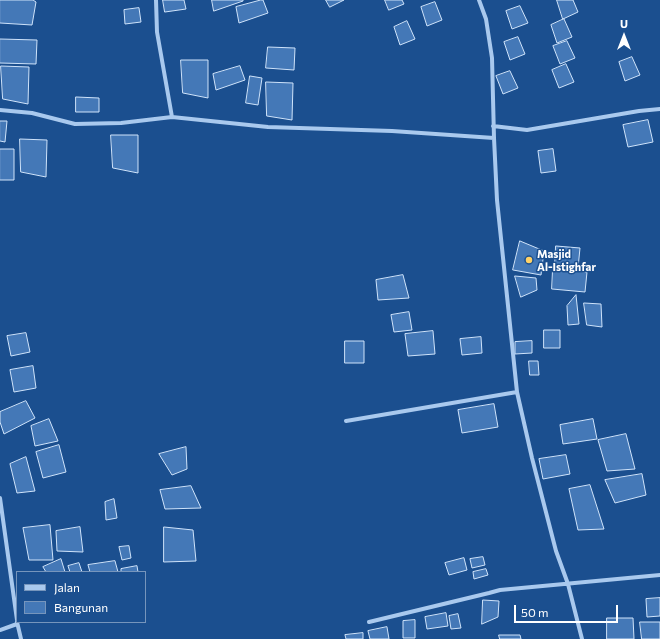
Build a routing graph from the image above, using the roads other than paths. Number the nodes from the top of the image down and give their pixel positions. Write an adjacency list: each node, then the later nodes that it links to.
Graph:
1 (156, 0): 5 (street)
2 (479, 0): 6 (street)
3 (660, 109): 6 (street)
4 (0, 110): 5 (street)
5 (172, 117): 7 (street)
6 (493, 126): 7 (street)
7 (494, 138): 8 (street)
8 (517, 392): 9 (street); 12 (street)
9 (346, 421)
10 (0, 498): 13 (street)
11 (660, 575): 12 (street)
12 (568, 584): 15 (street); 19 (street)
13 (16, 615)
14 (16, 622): 17 (street)
15 (369, 622)
16 (17, 623): 18 (street)
17 (0, 630)
18 (21, 639)
19 (582, 639)

